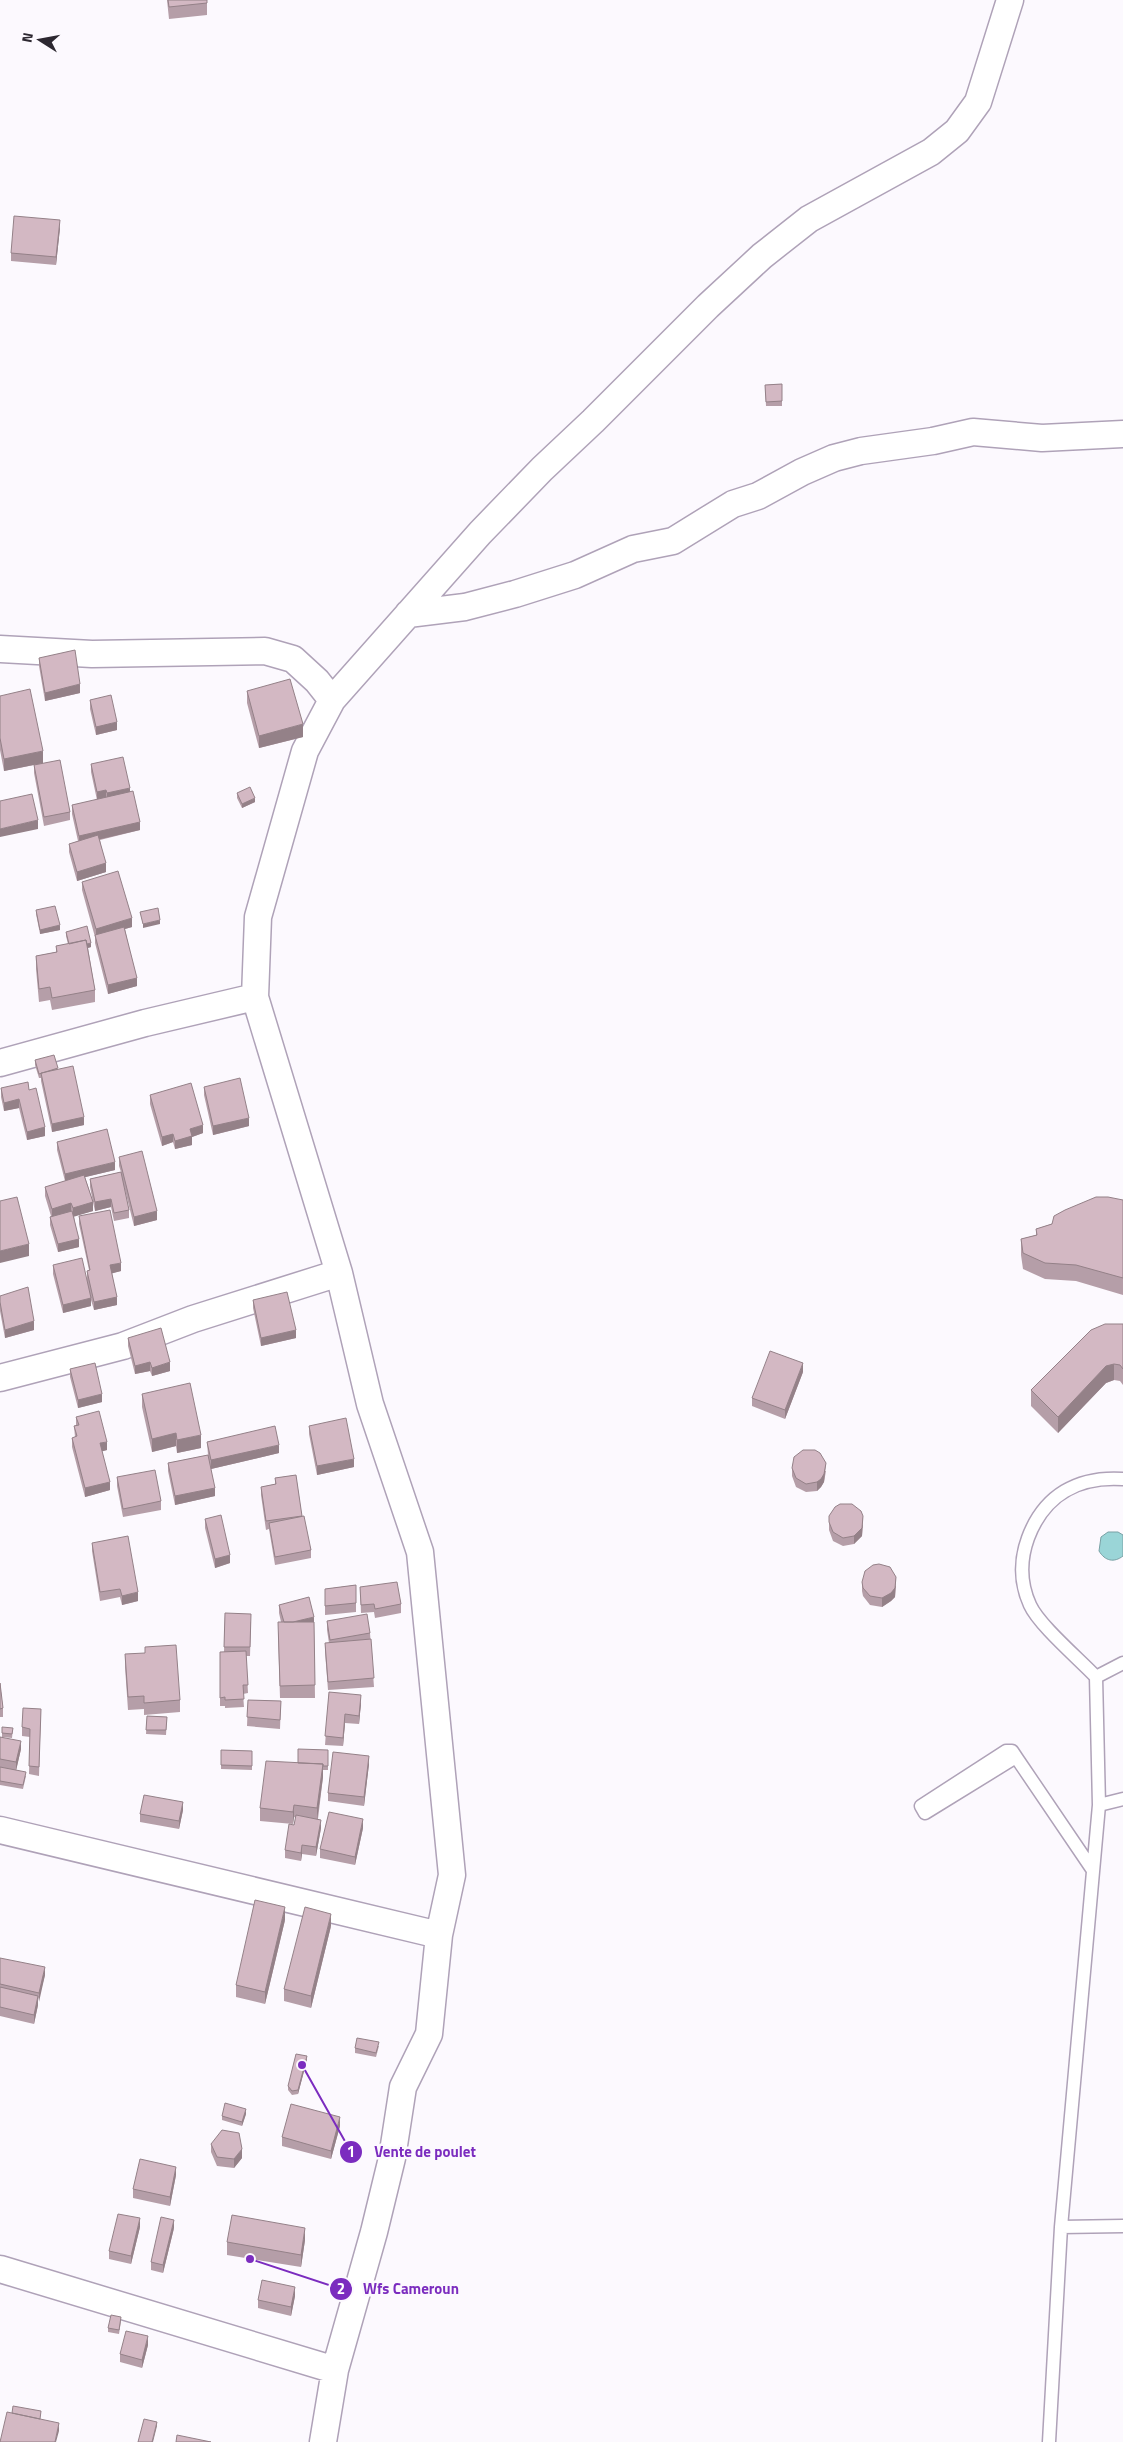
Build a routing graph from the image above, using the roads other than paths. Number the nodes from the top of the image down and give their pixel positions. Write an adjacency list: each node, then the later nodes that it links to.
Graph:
1 (1010, 0): 3 (street)
2 (1123, 434): 3 (street)
3 (408, 614): 5 (street)
4 (0, 649): 5 (street)
5 (332, 700): 6 (street)
6 (255, 997): 7 (street); 8 (street)
7 (0, 1063)
8 (339, 1273): 9 (street); 18 (street)
9 (0, 1378)
10 (1123, 1479): 12 (lane)
11 (1123, 1663): 12 (lane)
12 (1096, 1677): 15 (lane)
13 (1016, 1758): 13 (lane); 17 (lane)
14 (1123, 1798): 15 (lane)
15 (1099, 1806): 17 (lane)
16 (0, 1830): 18 (street)
17 (1092, 1869): 20 (lane)
18 (439, 1936): 22 (street)
19 (1123, 2226): 20 (lane)
20 (1061, 2227): 24 (lane)
21 (0, 2269): 22 (street)
22 (335, 2370): 23 (street)
23 (323, 2442)
24 (1049, 2442)

